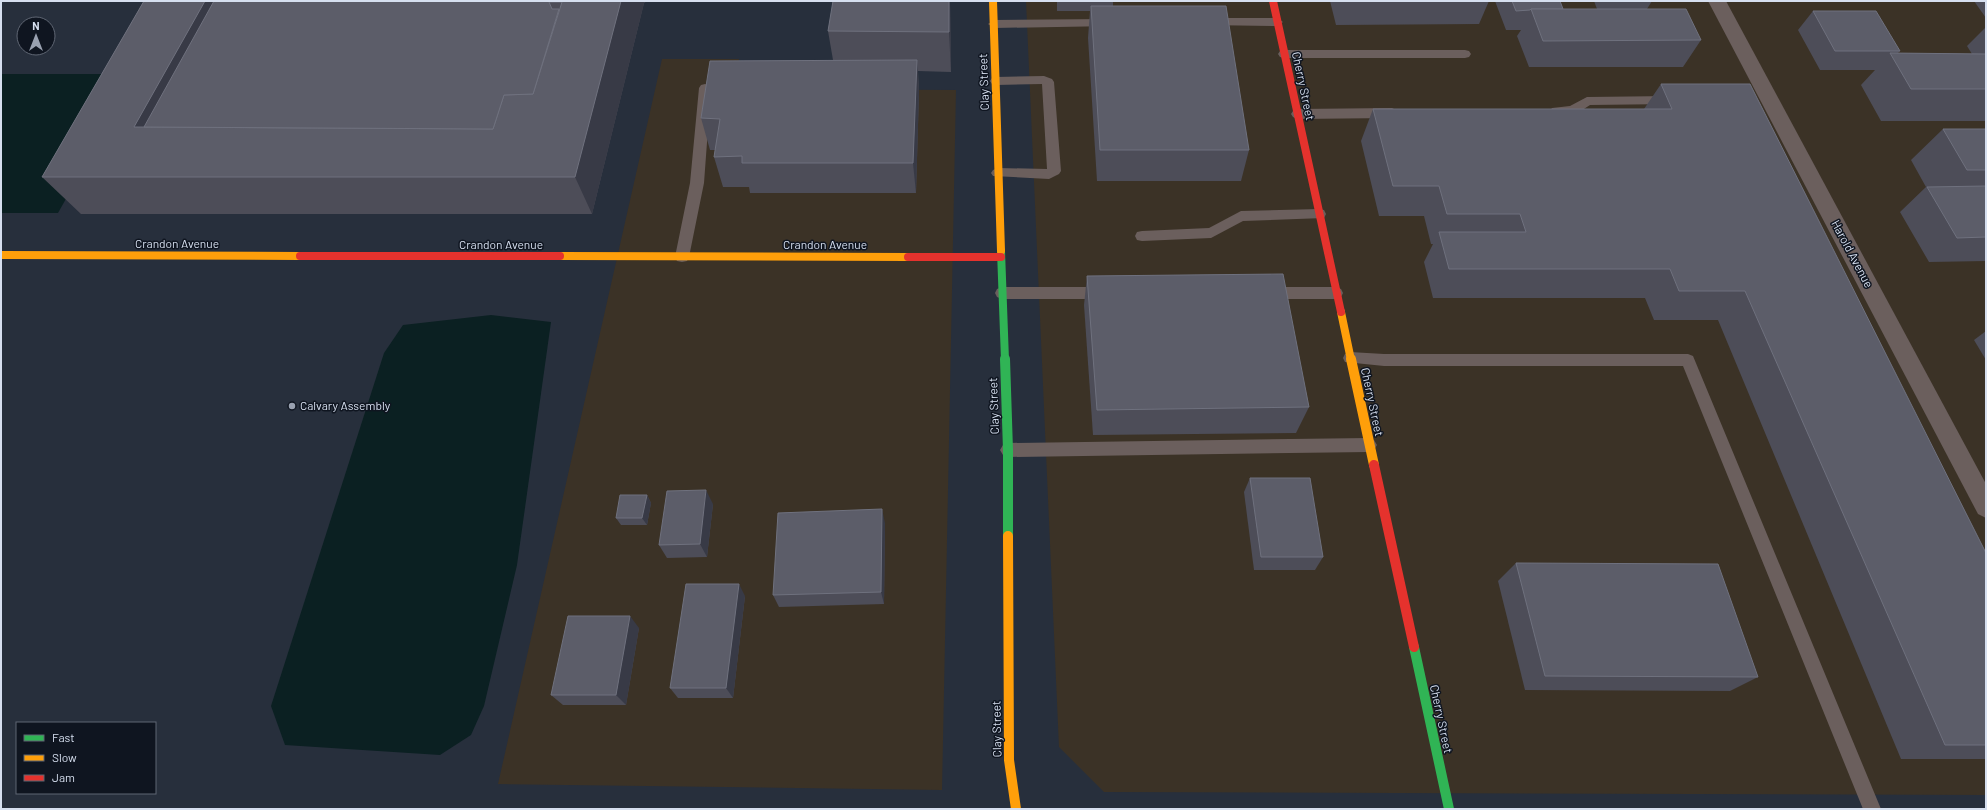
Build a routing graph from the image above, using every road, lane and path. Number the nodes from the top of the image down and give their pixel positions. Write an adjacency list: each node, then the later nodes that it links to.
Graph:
1 (993, 1): 7 (street, Clay Street)
2 (1273, 1): 5 (street, Cherry Street)
3 (1718, 1): 29 (street, Harold Avenue)
4 (1198, 22): 5 (lane)
5 (1277, 22): 8 (street, Cherry Street)
6 (1120, 23): 7 (lane)
7 (994, 24): 10 (street, Clay Street)
8 (1284, 54): 9 (lane); 15 (street, Cherry Street)
9 (1465, 54)
10 (996, 81): 16 (street, Clay Street); 16 (lane)
11 (705, 88): 20 (lane)
12 (1682, 99): 13 (lane)
13 (1541, 112)
14 (1407, 113): 15 (lane)
15 (1297, 114): 17 (street, Cherry Street)
16 (998, 173): 21 (street, Clay Street)
17 (1319, 214): 18 (lane); 25 (street, Cherry Street)
18 (1142, 236)
19 (1, 255): 20 (street, Crandon Avenue)
20 (682, 257): 21 (street, Crandon Avenue)
21 (1000, 257): 22 (street, Clay Street)
22 (1002, 294): 23 (lane); 28 (street, Clay Street)
23 (1122, 294)
24 (1257, 294): 25 (lane)
25 (1336, 294): 26 (street, Cherry Street)
26 (1350, 358): 27 (street, Cherry Street); 32 (lane)
27 (1369, 445): 28 (lane); 31 (street, Cherry Street)
28 (1008, 450): 30 (street, Clay Street)
29 (1986, 507)
30 (1016, 809)
31 (1448, 809)
32 (1872, 809)

